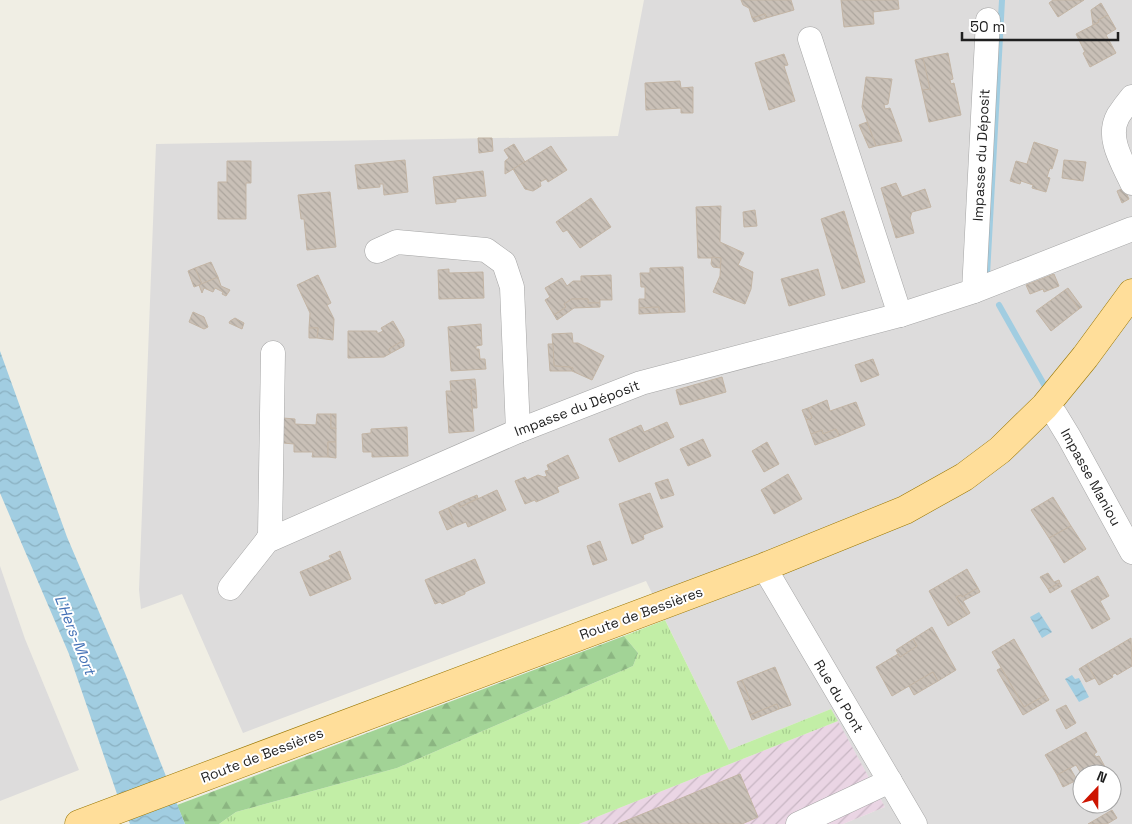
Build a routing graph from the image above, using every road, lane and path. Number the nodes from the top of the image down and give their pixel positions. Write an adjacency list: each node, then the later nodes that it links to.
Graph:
1 (988, 20): 7 (street, Impasse du Déposit)
2 (810, 39): 9 (street)
3 (1132, 97): 4 (street)
4 (1132, 183)
5 (1132, 229): 7 (street, Impasse du Déposit)
6 (376, 251): 12 (street)
7 (974, 291): 9 (street, Impasse du Déposit)
8 (1132, 293): 11 (main road, Route de Bessières)
9 (900, 315): 12 (street, Impasse du Déposit)
10 (273, 353): 13 (street, Impasse du Déposit)
11 (1045, 406): 14 (street, Impasse Maniou); 15 (main road, Route de Bessières)
12 (518, 431): 13 (street, Impasse du Déposit)
13 (266, 541): 16 (street, Impasse du Déposit)
14 (1132, 552)
15 (764, 567): 17 (street, Rue du Pont); 18 (main road, Route de Bessières)
16 (230, 588)
17 (890, 781): 19 (street); 20 (street, Rue du Pont)
18 (86, 821)
19 (798, 824)
20 (915, 824)

